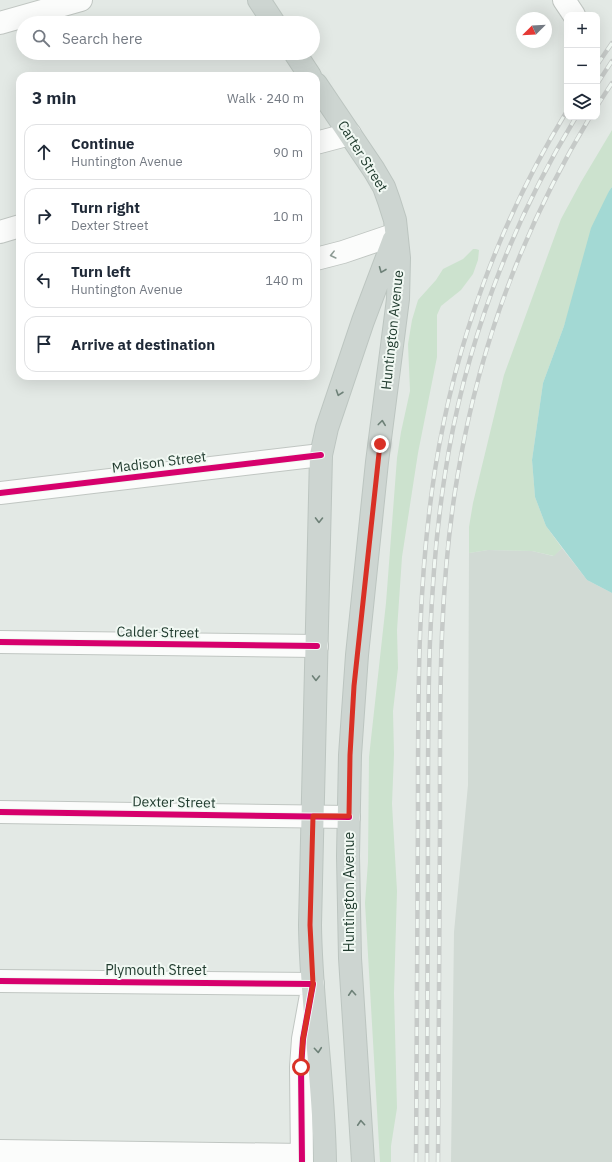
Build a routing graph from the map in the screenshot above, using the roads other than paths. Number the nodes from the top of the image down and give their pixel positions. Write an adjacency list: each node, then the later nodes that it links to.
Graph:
1 (81, 0): 5 (street)
2 (258, 0): 6 (main road)
3 (564, 0): 4 (street)
4 (572, 12)
5 (25, 16)
6 (269, 16)
7 (16, 18): 8 (street)
8 (0, 23)
9 (300, 60): 10 (main road)
10 (307, 72)
11 (320, 90): 12 (main road, Carter Street)
12 (350, 134): 13 (street); 14 (main road, Carter Street)
13 (320, 142)
14 (396, 234): 15 (street, one-way to 15); 16 (main road, Huntington Avenue, one-way to 16); 22 (main road, Huntington Avenue, one-way to 14)
15 (320, 258)
16 (321, 455): 17 (street, Madison Street); 19 (main road, Huntington Avenue, one-way to 19)
17 (0, 494)
18 (0, 642): 19 (street, Calder Street)
19 (317, 646): 21 (main road, Huntington Avenue, one-way to 21)
20 (0, 812): 21 (street, Dexter Street)
21 (313, 816): 22 (street, Dexter Street); 24 (main road, Huntington Avenue)
22 (349, 816): 28 (main road, Huntington Avenue, one-way to 22)
23 (0, 981): 24 (street, Plymouth Street)
24 (313, 984): 26 (street, Huntington Avenue); 27 (main road, Huntington Avenue, one-way to 27)
25 (0, 1151): 26 (street)
26 (302, 1158)
27 (325, 1162)
28 (363, 1162)

